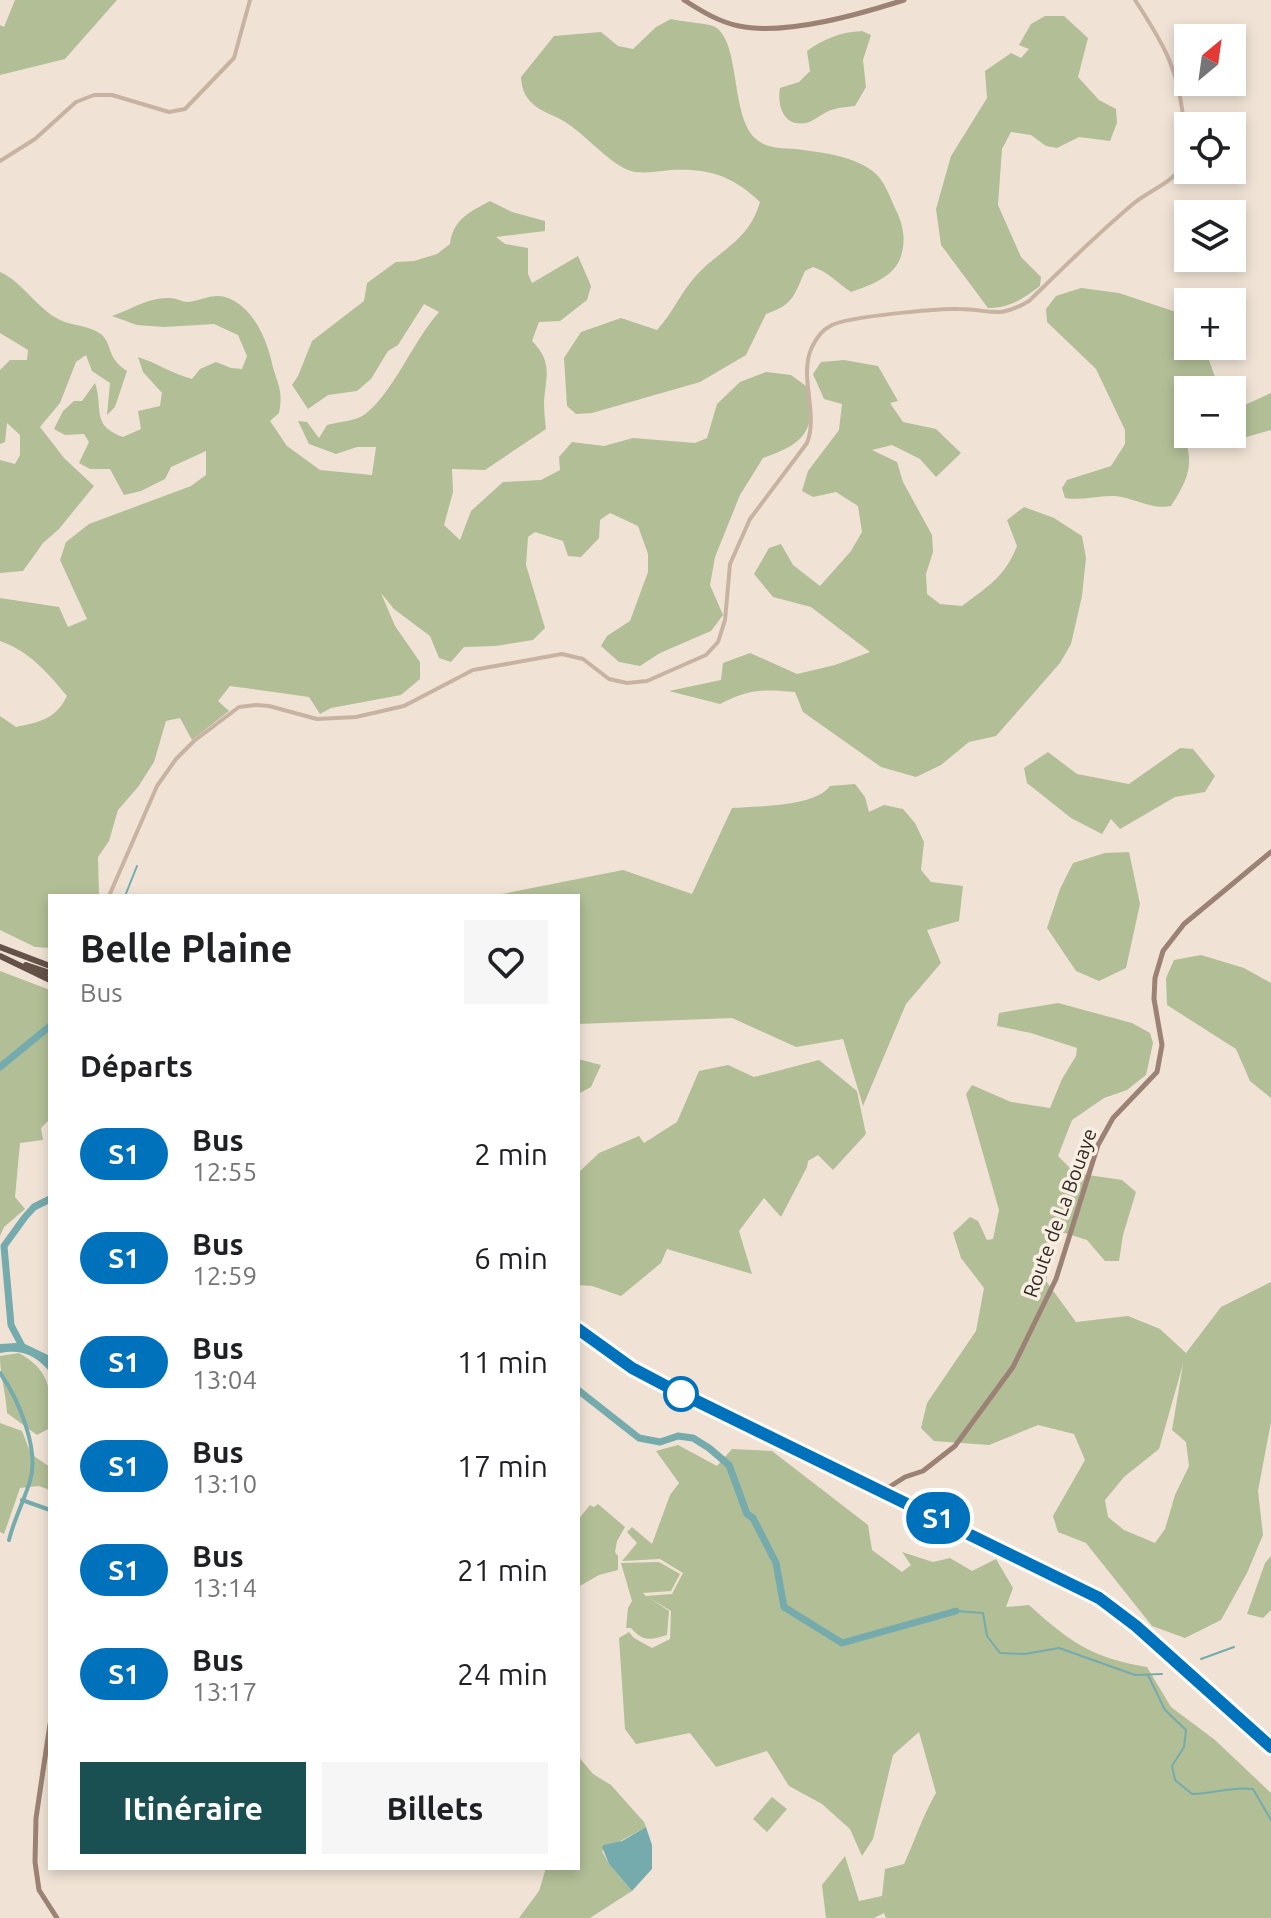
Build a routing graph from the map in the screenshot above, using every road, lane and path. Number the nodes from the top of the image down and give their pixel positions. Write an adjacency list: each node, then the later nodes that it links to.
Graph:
1 (250, 0): 5 (street)
2 (684, 0): 3 (main road)
3 (904, 0)
4 (1135, 0): 7 (street)
5 (0, 161)
6 (1271, 852): 16 (main road, Route de La Bouaye)
7 (110, 894)
8 (0, 947): 10 (highway)
9 (0, 956): 11 (highway); 12 (highway)
10 (48, 962)
11 (48, 972)
12 (48, 979)
13 (580, 1331): 15 (highway)
14 (580, 1331): 15 (highway)
15 (717, 1412): 16 (highway)
16 (883, 1491): 18 (highway)
17 (48, 1737): 19 (main road)
18 (1271, 1747)
19 (57, 1918)

